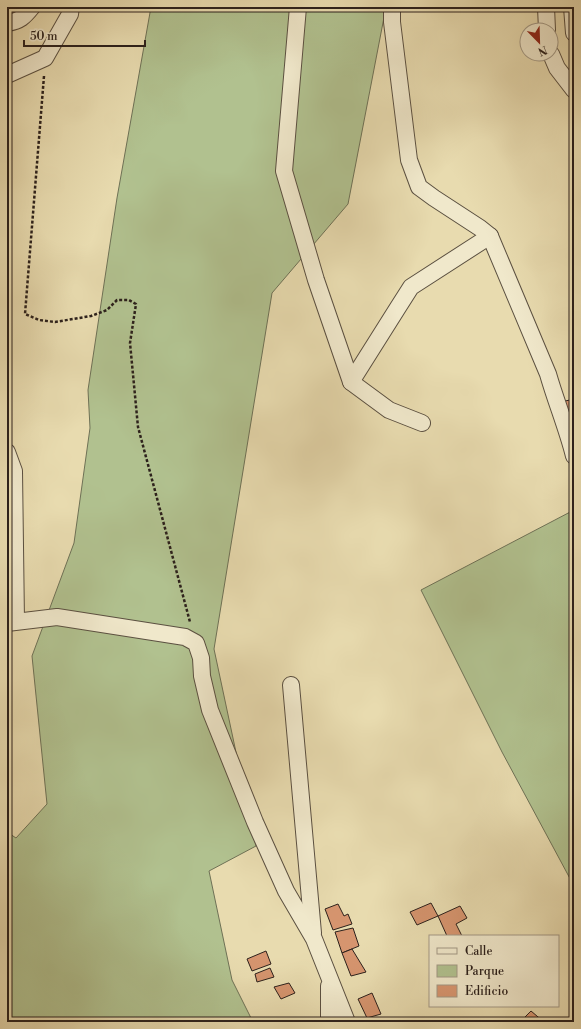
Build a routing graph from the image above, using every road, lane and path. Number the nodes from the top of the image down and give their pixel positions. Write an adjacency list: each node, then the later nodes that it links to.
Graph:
1 (32, 7): 8 (street)
2 (71, 7): 10 (street)
3 (298, 7): 15 (street)
4 (392, 7): 14 (street)
5 (546, 7): 7 (street)
6 (572, 7): 9 (street)
7 (547, 22)
8 (7, 23)
9 (574, 33)
10 (45, 58): 12 (street); 20 (path)
11 (554, 62): 13 (street)
12 (7, 75)
13 (574, 90)
14 (490, 236): 15 (street); 18 (street)
15 (351, 382): 16 (street)
16 (422, 423)
17 (7, 452): 19 (street)
18 (574, 456)
19 (12, 622): 20 (street)
20 (196, 643): 22 (street)
21 (291, 685): 22 (street)
22 (314, 939): 23 (street)
23 (329, 978): 24 (street); 25 (street)
24 (330, 1022)
25 (347, 1022)

